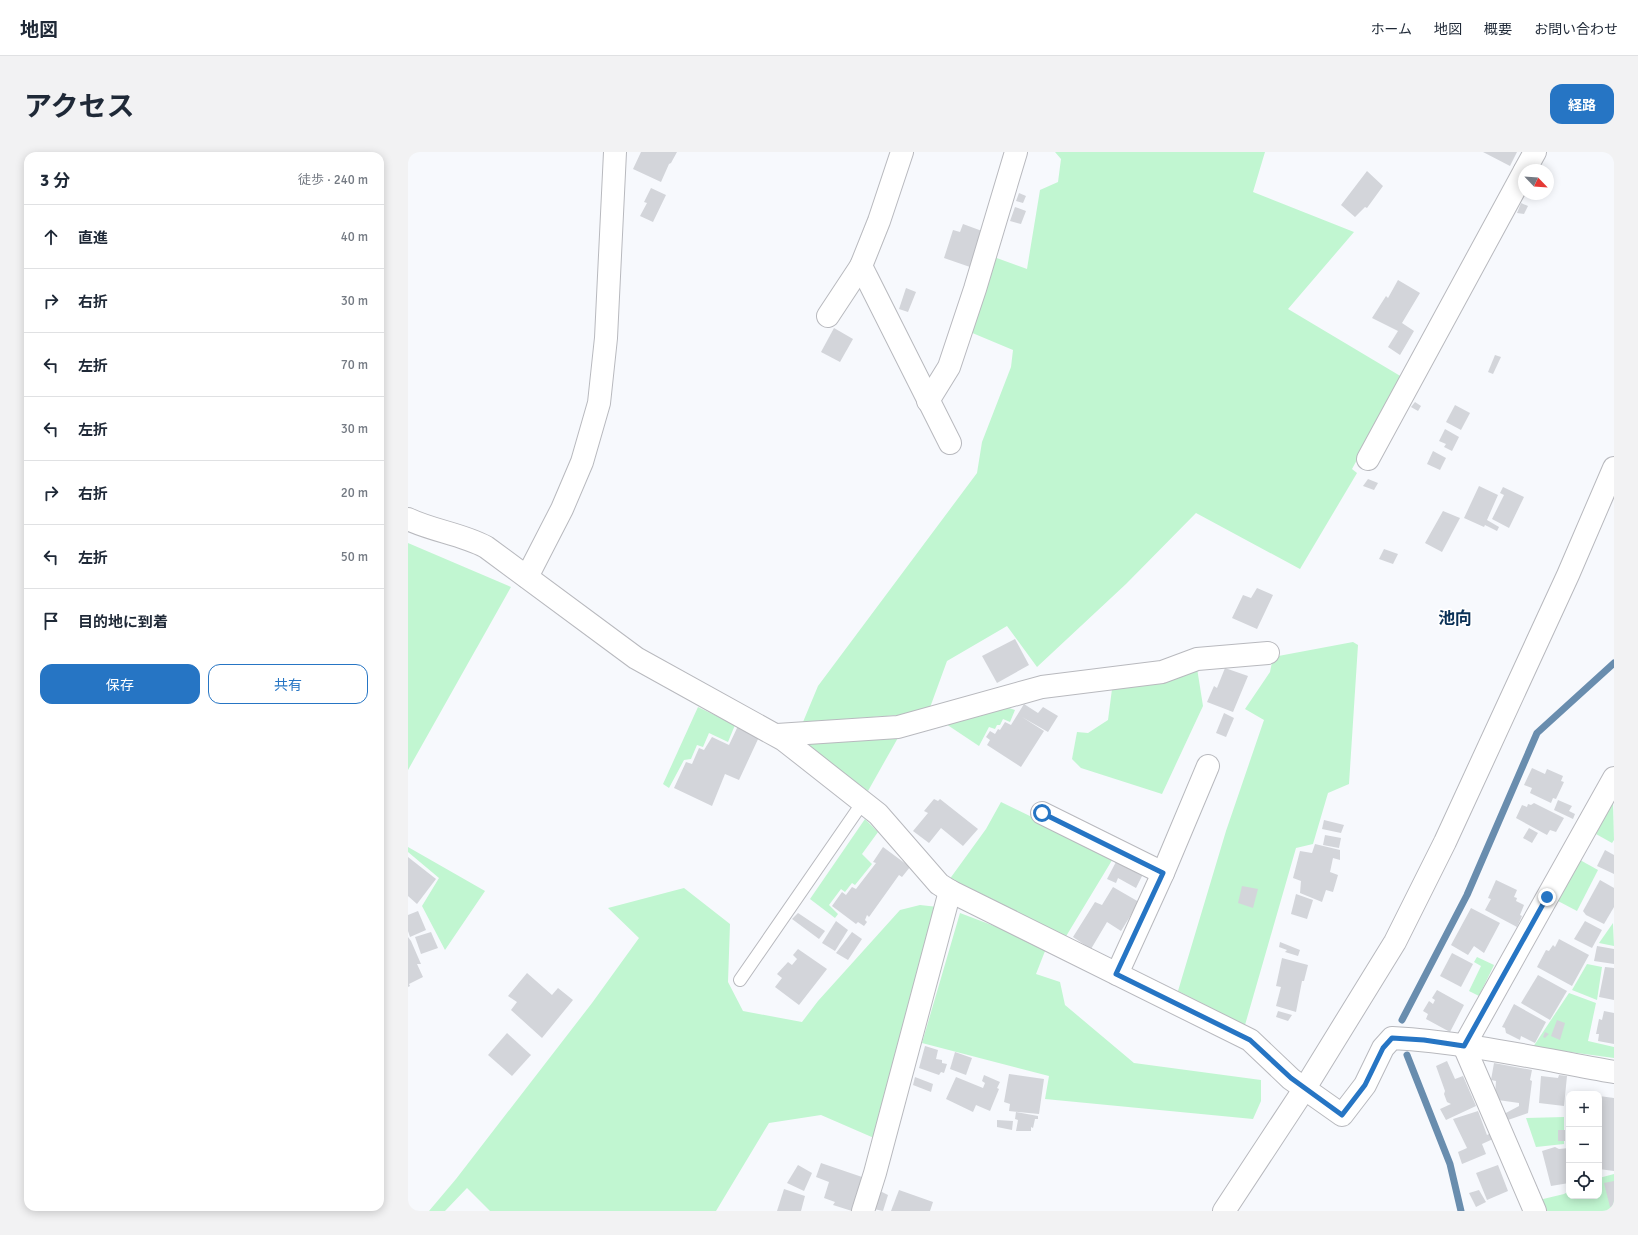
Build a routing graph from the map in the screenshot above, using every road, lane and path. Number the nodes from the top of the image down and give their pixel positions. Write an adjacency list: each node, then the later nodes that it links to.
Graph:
1 (615, 152): 14 (street)
2 (902, 152): 7 (street)
3 (1016, 152): 9 (street)
4 (1535, 152): 5 (street)
5 (1529, 164)
6 (1518, 184): 11 (street)
7 (861, 266): 8 (street); 9 (street)
8 (828, 316)
9 (928, 401): 10 (street)
10 (950, 443)
11 (1368, 459)
12 (1614, 468): 27 (street)
13 (408, 519): 14 (street)
14 (527, 577): 16 (street)
15 (1268, 653): 16 (street)
16 (777, 735): 19 (street)
17 (1208, 766): 21 (street)
18 (1614, 778): 25 (street)
19 (863, 802): 22 (street); 24 (lane)
20 (1042, 813): 21 (street)
21 (1163, 873): 23 (street)
22 (950, 891): 23 (street); 28 (street)
23 (1116, 974): 27 (street)
24 (740, 980)
25 (1464, 1046): 26 (street); 27 (street); 30 (street)
26 (1614, 1072)
27 (1305, 1088): 29 (street)
28 (863, 1211)
29 (1224, 1211)
30 (1534, 1211)

